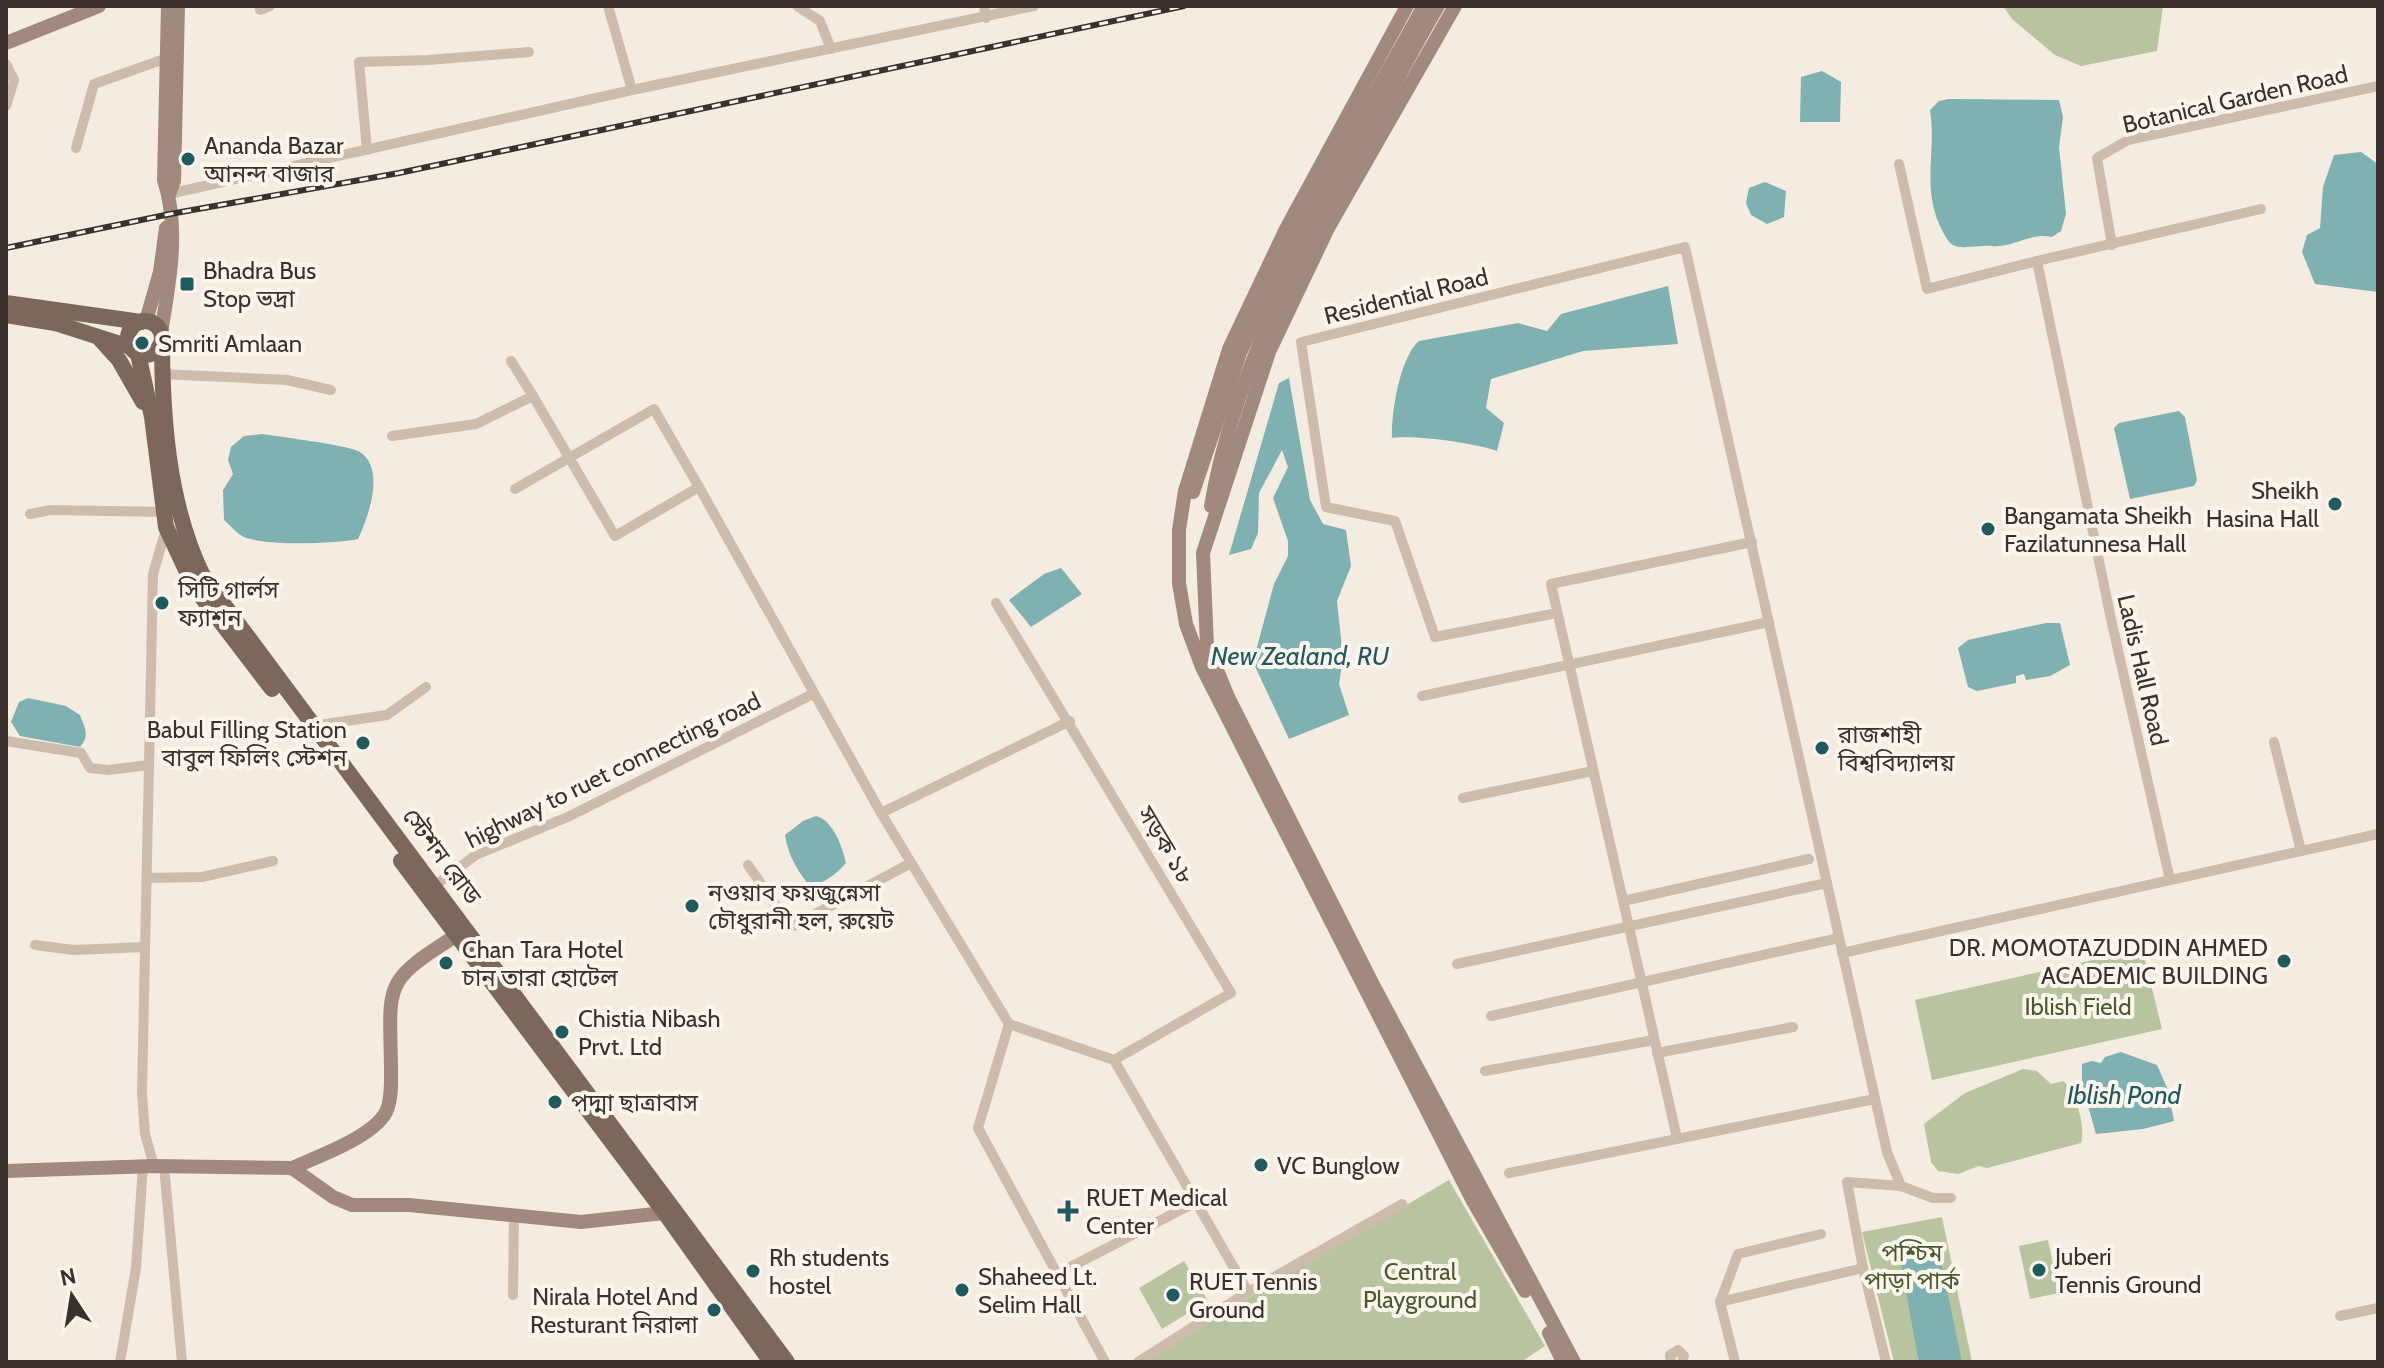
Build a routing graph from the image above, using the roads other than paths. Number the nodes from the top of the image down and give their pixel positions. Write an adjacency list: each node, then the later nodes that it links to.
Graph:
1 (77, 6): 16 (main road)
2 (99, 6): 17 (main road)
3 (168, 6): 20 (main road)
4 (178, 6): 28 (main road)
5 (259, 6): 6 (street)
6 (270, 6)
7 (608, 6): 23 (street)
8 (797, 6): 18 (street)
9 (984, 6): 15 (street)
10 (1034, 6): 15 (street)
11 (1407, 6): 51 (main road)
12 (1424, 6): 46 (main road)
13 (1438, 6): 46 (main road)
14 (1455, 6): 53 (main road)
15 (986, 18): 18 (street)
16 (6, 34)
17 (6, 43)
18 (831, 49): 23 (street)
19 (529, 52): 26 (street)
20 (167, 58): 25 (street); 28 (main road)
21 (6, 64): 24 (street)
22 (2378, 86): 31 (street, Botanical Garden Road)
23 (632, 90): 26 (street)
24 (6, 106)
25 (76, 148)
26 (367, 150): 28 (street)
27 (1899, 164): 32 (street)
28 (169, 194): 30 (main road)
29 (2261, 209): 31 (street)
30 (170, 220): 35 (main road); 37 (main road)
31 (2112, 245): 32 (street)
32 (2037, 261): 76 (street, Ladis Hall Road)
33 (6, 303): 35 (main road)
34 (6, 315): 36 (main road)
35 (144, 322): 37 (main road); 38 (main road)
36 (97, 336): 38 (main road); 43 (main road)
37 (161, 336): 38 (main road); 40 (main road, স্টেশন রোড)
38 (134, 350): 43 (main road, স্টেশন রোড)
39 (511, 361): 42 (street)
40 (162, 374): 41 (street); 50 (main road, স্টেশন রোড)
41 (331, 390)
42 (533, 396): 44 (street); 45 (street)
43 (152, 417): 50 (main road, স্টেশন রোড)
44 (392, 436)
45 (568, 459): 47 (street); 47 (street); 48 (street)
46 (1209, 473): 51 (main road); 53 (main road)
47 (699, 487): 59 (street)
48 (515, 489)
49 (30, 514): 50 (street)
50 (169, 517): 62 (main road, স্টেশন রোড); 65 (street); 81 (main road, স্টেশন রোড)
51 (1179, 530): 121 (main road)
52 (1752, 542): 55 (street); 55 (street, Residential Road); 56 (street)
53 (1203, 553): 122 (main road)
54 (996, 603): 61 (street, সড়ক ১৮)
55 (1557, 613): 57 (street)
56 (1769, 622): 57 (street); 77 (street)
57 (1569, 665): 60 (street); 66 (street)
58 (426, 687): 62 (street)
59 (813, 694): 68 (street); 78 (street, highway to ruet connecting road)
60 (1422, 696)
61 (1070, 721): 68 (street); 93 (street, সড়ক ১৮)
62 (312, 726): 78 (main road, স্টেশন রোড)
63 (6, 741): 65 (street)
64 (2274, 742): 70 (street)
65 (149, 765): 75 (street)
66 (1593, 771): 67 (street); 79 (street)
67 (1463, 798)
68 (881, 813): 73 (street)
69 (2378, 834): 70 (street)
70 (2301, 851): 76 (street)
71 (1809, 859): 79 (street)
72 (273, 861): 75 (street)
73 (911, 863): 74 (street); 89 (street)
74 (748, 865)
75 (147, 878): 84 (street)
76 (2170, 880): 85 (street)
77 (1827, 883): 80 (street); 82 (street)
78 (434, 886): 105 (main road, স্টেশন রোড)
79 (1623, 901): 80 (street)
80 (1628, 926): 86 (street); 87 (street)
81 (457, 935): 98 (main road); 105 (main road, স্টেশন রোড)
82 (1839, 938): 85 (street); 87 (street)
83 (35, 945): 84 (street)
84 (145, 947): 97 (street)
85 (1842, 953): 95 (street)
86 (1457, 964)
87 (1641, 983): 88 (street); 91 (street)
88 (1491, 1016)
89 (1009, 1024): 93 (street); 109 (street)
90 (1793, 1027): 92 (street)
91 (1654, 1040): 92 (street); 94 (street)
92 (1657, 1053): 96 (street)
93 (1114, 1060): 103 (street)
94 (1485, 1071)
95 (1875, 1099): 96 (street); 101 (street)
96 (1677, 1138): 100 (street)
97 (154, 1166): 98 (main road); 99 (main road); 115 (street); 116 (street)
98 (292, 1168): 106 (main road)
99 (6, 1171)
100 (1509, 1173)
101 (1901, 1186): 102 (street); 108 (street)
102 (1951, 1198)
103 (1196, 1202): 109 (street); 110 (street)
104 (1402, 1204): 110 (street)
105 (672, 1212): 106 (main road); 117 (main road, স্টেশন রোড); 118 (main road, স্টেশন রোড)
106 (514, 1214): 111 (street)
107 (1821, 1234): 112 (street)
108 (1863, 1268): 112 (street); 126 (street)
109 (1055, 1275): 119 (street)
110 (1248, 1292): 120 (street)
111 (513, 1295)
112 (1720, 1302): 125 (street)
113 (2378, 1308): 114 (street)
114 (2340, 1316)
115 (120, 1362)
116 (182, 1362)
117 (771, 1362)
118 (787, 1362)
119 (1105, 1362)
120 (1138, 1362)
121 (1563, 1362)
122 (1574, 1362)
123 (1671, 1362): 124 (street)
124 (1682, 1362)
125 (1735, 1362)
126 (1886, 1362)

